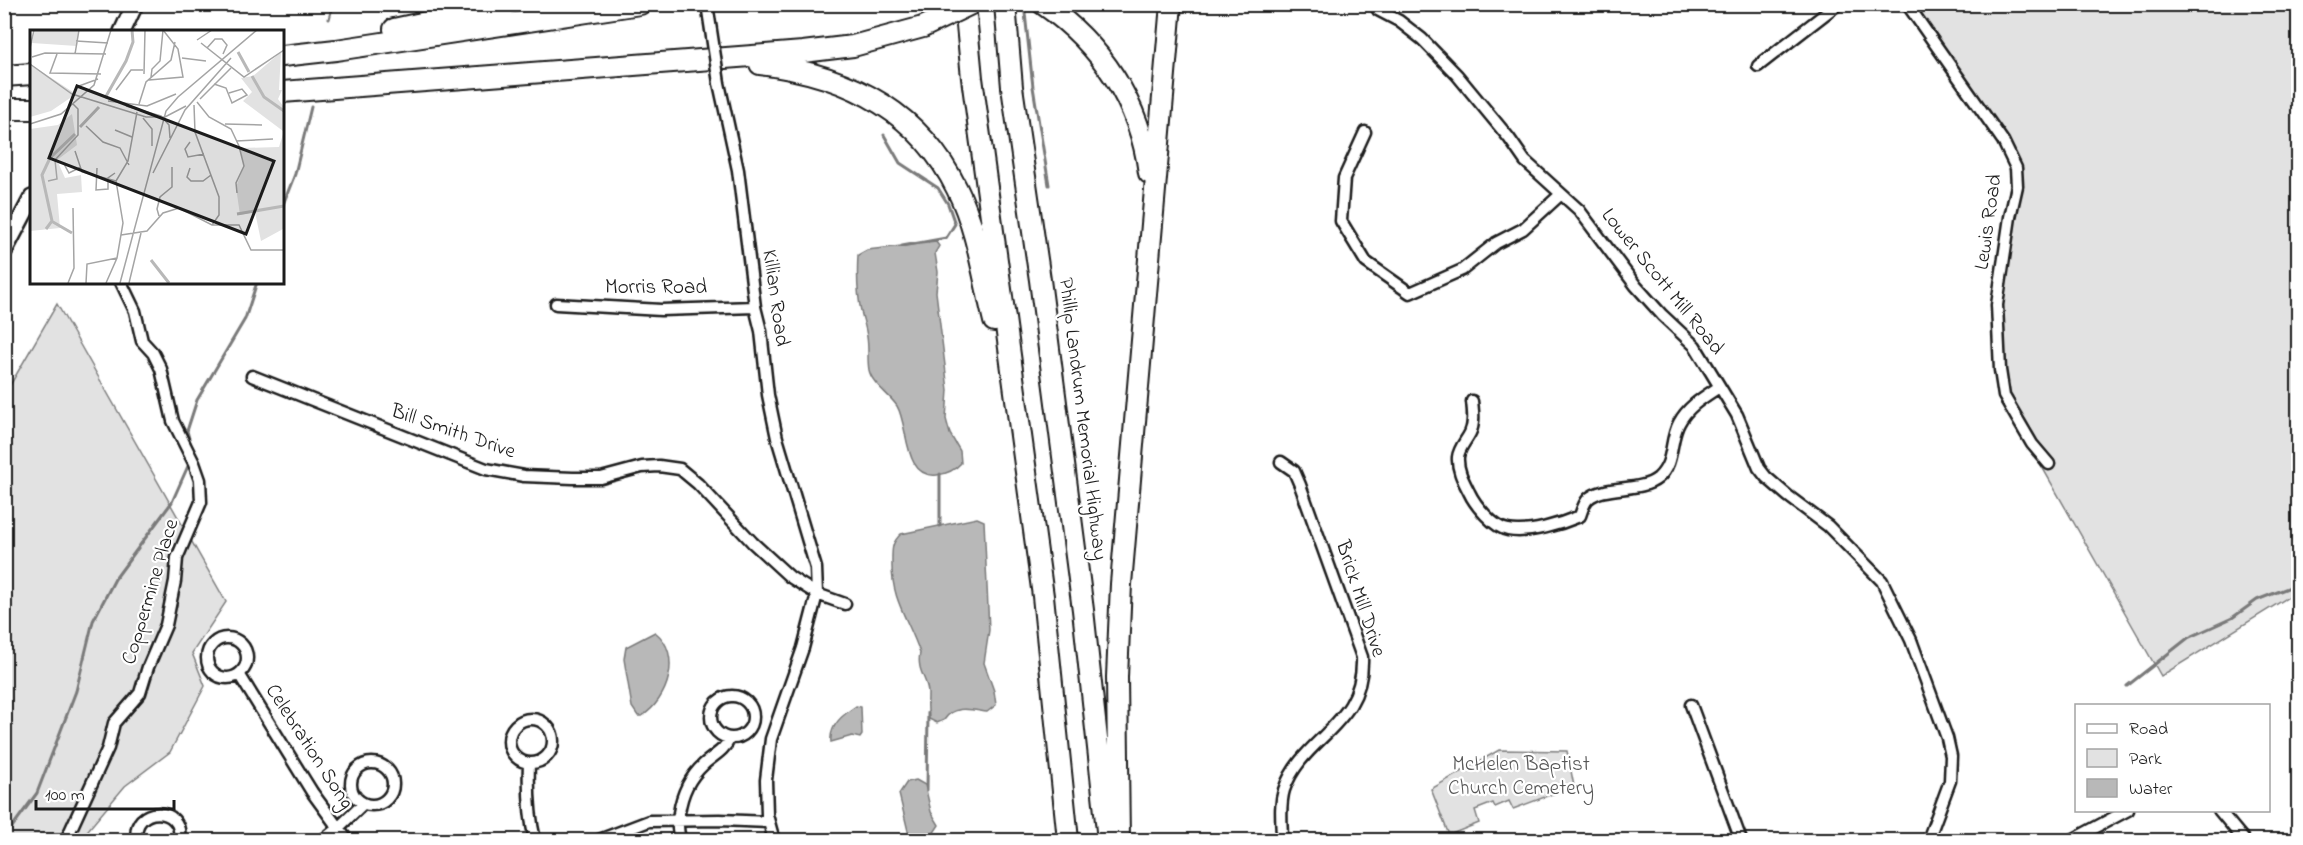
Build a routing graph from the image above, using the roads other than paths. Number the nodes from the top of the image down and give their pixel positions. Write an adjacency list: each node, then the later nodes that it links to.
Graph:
1 (135, 4): 13 (street)
2 (509, 4): 14 (highway)
3 (640, 4): 15 (highway)
4 (707, 4): 30 (street, Killian Road, bridge)
5 (965, 4): 34 (highway)
6 (971, 4): 16 (highway, bridge)
7 (1005, 4): 59 (highway, Phillip Landrum Memorial Highway)
8 (1170, 4): 26 (highway)
9 (1375, 4): 24 (street, Lower Scott Mill Road)
10 (1838, 4): 17 (street)
11 (1907, 4): 36 (street, Lewis Road)
12 (1044, 5): 26 (highway)
13 (122, 30)
14 (284, 46)
15 (284, 56)
16 (722, 60): 20 (highway); 34 (highway)
17 (1758, 66)
18 (30, 74): 19 (highway)
19 (4, 76)
20 (284, 92)
21 (4, 109): 22 (highway)
22 (30, 109)
23 (1365, 132): 24 (street)
24 (1560, 195): 32 (street, Lower Scott Mill Road)
25 (30, 201): 27 (street)
26 (1152, 202): 60 (highway)
27 (4, 251)
28 (122, 284): 49 (street, Coppermine Place)
29 (556, 304): 30 (street, Morris Road)
30 (755, 307): 37 (street, Killian Road)
31 (252, 376): 37 (street, Bill Smith Drive)
32 (1719, 387): 33 (street); 63 (street, Lower Scott Mill Road)
33 (1472, 401)
34 (1020, 432): 58 (highway)
35 (1281, 462): 61 (street, Brick Mill Drive)
36 (2049, 464)
37 (817, 594): 38 (street); 47 (street, Killian Road)
38 (845, 604)
39 (239, 674): 48 (street, Celebration Song)
40 (1691, 705): 62 (street)
41 (730, 738): 41 (street); 46 (street)
42 (529, 763): 42 (street); 54 (street)
43 (363, 804): 43 (street); 48 (street)
44 (2124, 812): 64 (street)
45 (2221, 812): 65 (street)
46 (678, 820): 47 (street); 55 (street); 56 (street)
47 (769, 822): 57 (street, Killian Road)
48 (338, 828): 52 (street); 53 (street, Celebration Song)
49 (66, 840)
50 (137, 840): 51 (street)
51 (178, 840)
52 (323, 840)
53 (347, 840)
54 (536, 840)
55 (599, 840)
56 (681, 840)
57 (774, 840)
58 (1068, 840)
59 (1108, 840)
60 (1119, 840)
61 (1282, 840)
62 (1741, 840)
63 (1928, 840)
64 (2072, 840)
65 (2244, 840)

